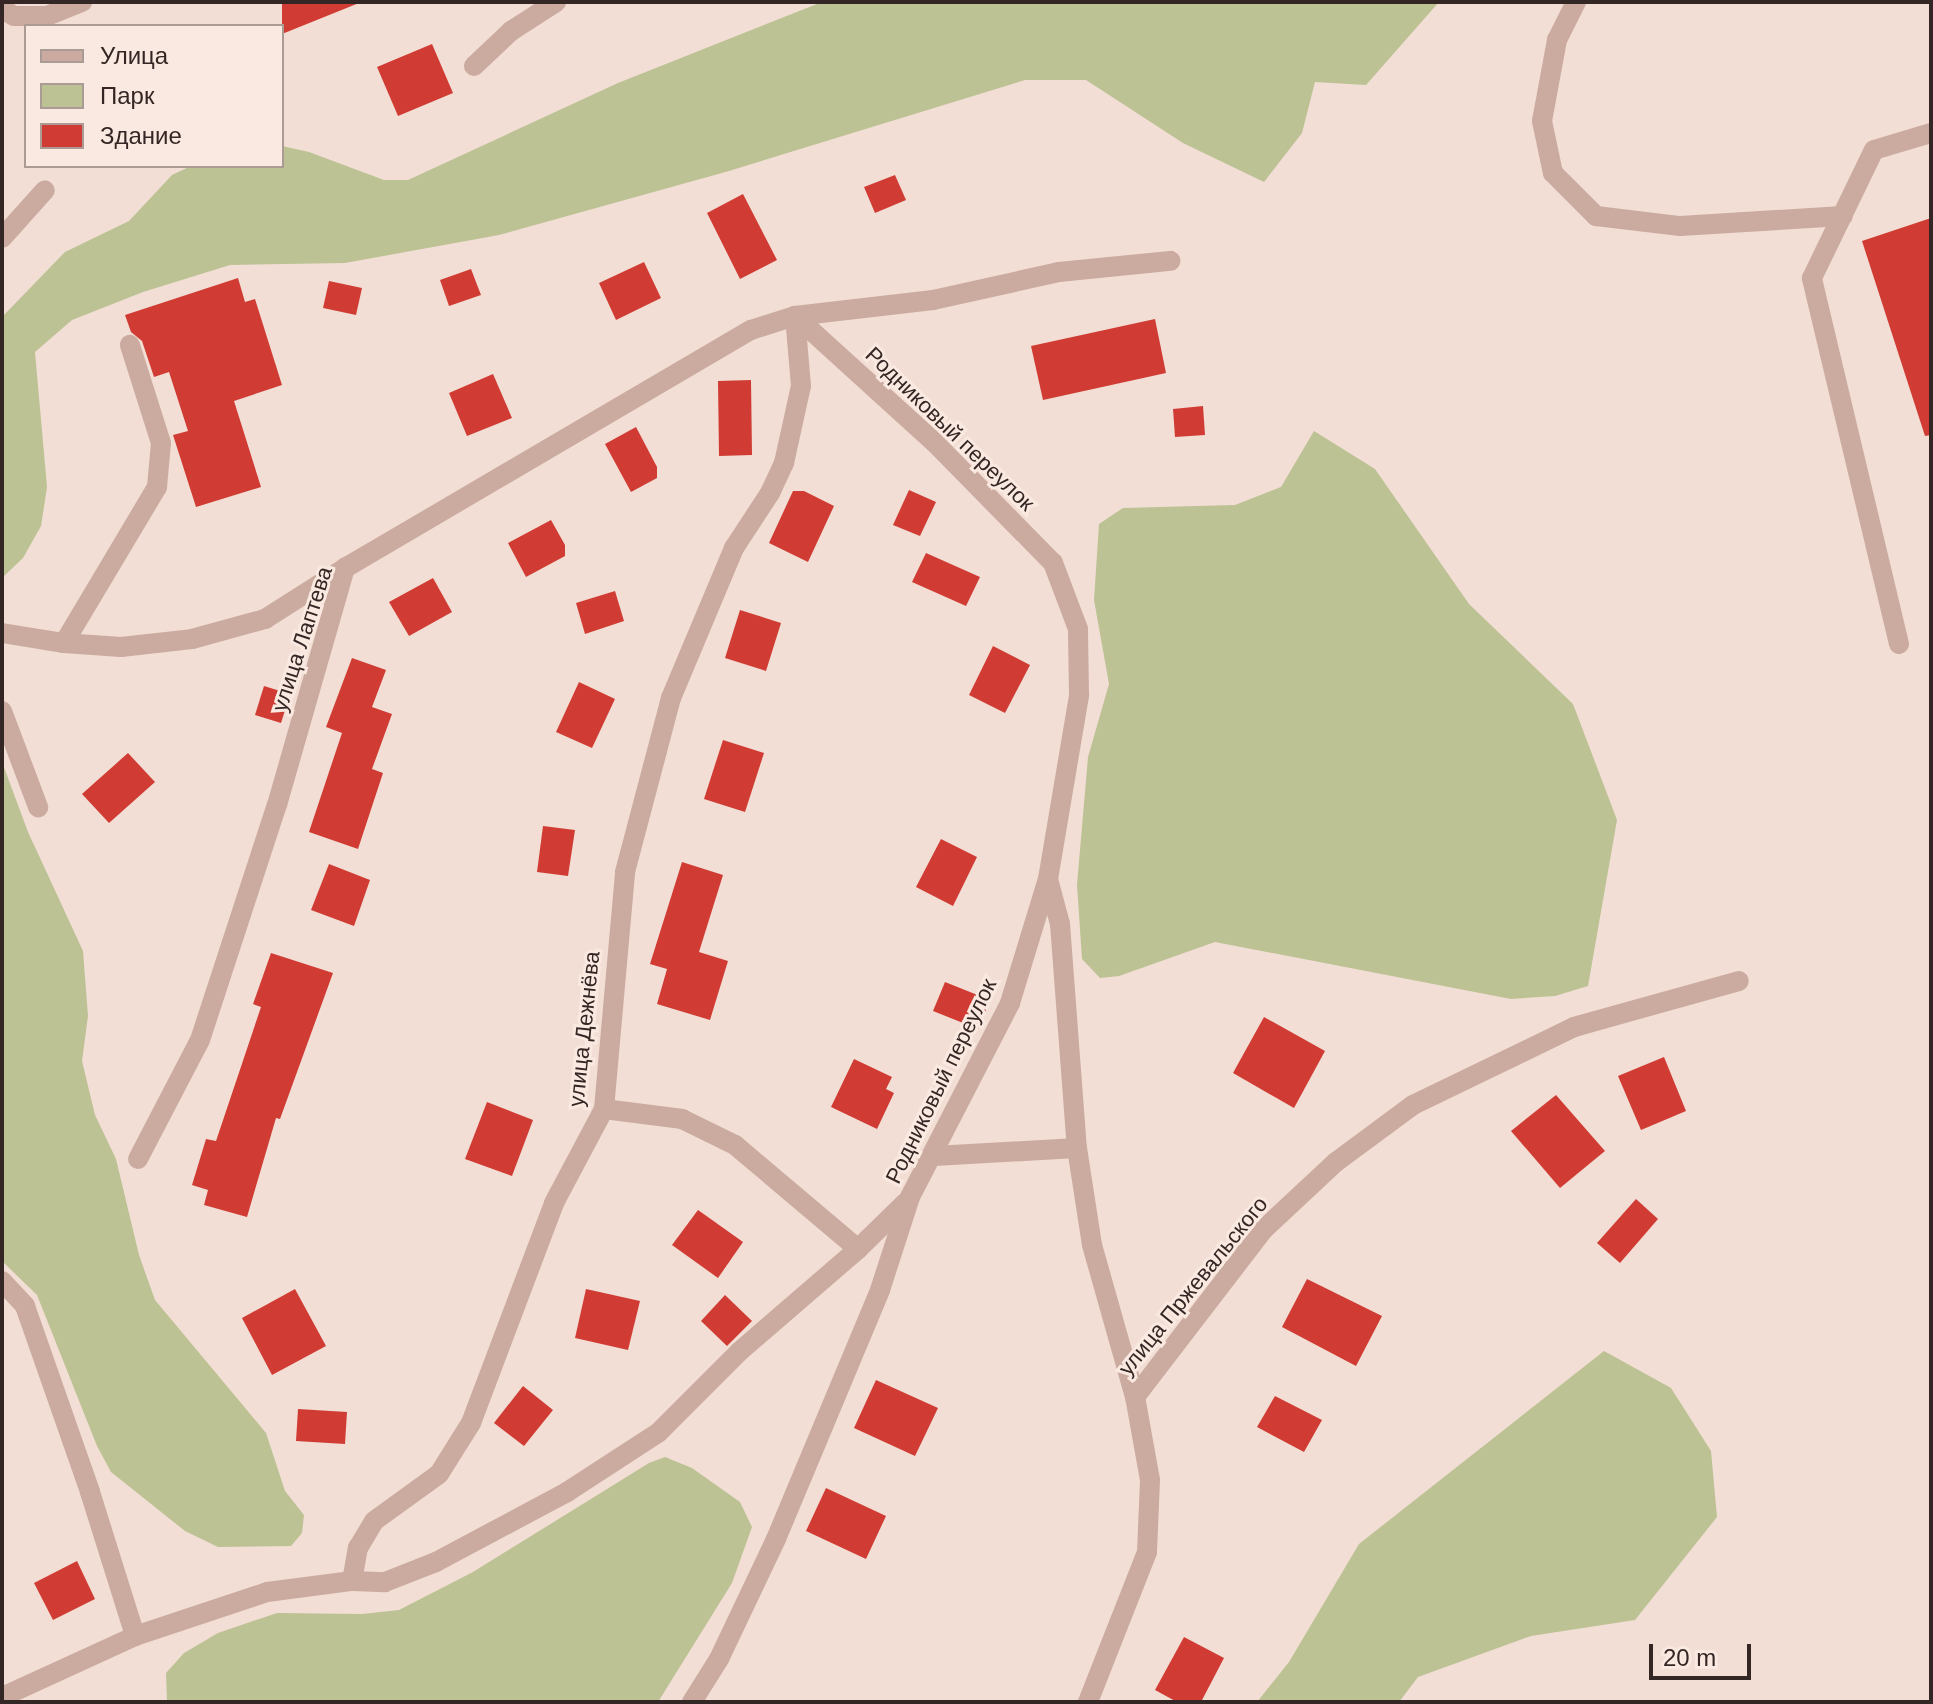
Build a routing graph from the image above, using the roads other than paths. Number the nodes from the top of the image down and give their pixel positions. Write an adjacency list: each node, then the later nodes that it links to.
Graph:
1 (82, 2): 4 (street)
2 (556, 2): 5 (street)
3 (1576, 2): 8 (street)
4 (2, 9)
5 (474, 66)
6 (1931, 133): 8 (street)
7 (45, 190): 9 (street)
8 (1843, 216): 16 (street)
9 (2, 238)
10 (1170, 261): 11 (street, улица Лаптева)
11 (795, 316): 13 (street, улица Лаптева); 19 (street, Родниковый переулок); 21 (street, улица Дежнёва)
12 (130, 345): 15 (street)
13 (345, 568): 15 (street); 24 (street, улица Лаптева)
14 (2, 633): 15 (street)
15 (64, 643)
16 (1899, 644)
17 (2, 711): 18 (street)
18 (38, 807)
19 (1048, 879): 22 (street); 23 (street, Родниковый переулок)
20 (1739, 981): 28 (street, улица Пржевальского)
21 (604, 1109): 26 (street); 29 (street, улица Дежнёва)
22 (1077, 1148): 23 (street); 28 (street)
23 (934, 1156): 25 (street, Родниковый переулок)
24 (138, 1159)
25 (910, 1197): 26 (street); 32 (street, Родниковый переулок)
26 (858, 1249): 29 (street)
27 (2, 1281): 30 (street)
28 (1135, 1397): 33 (street, улица Пржевальского)
29 (352, 1581): 30 (street)
30 (135, 1636): 31 (street)
31 (2, 1697)
32 (692, 1702)
33 (1088, 1702)

